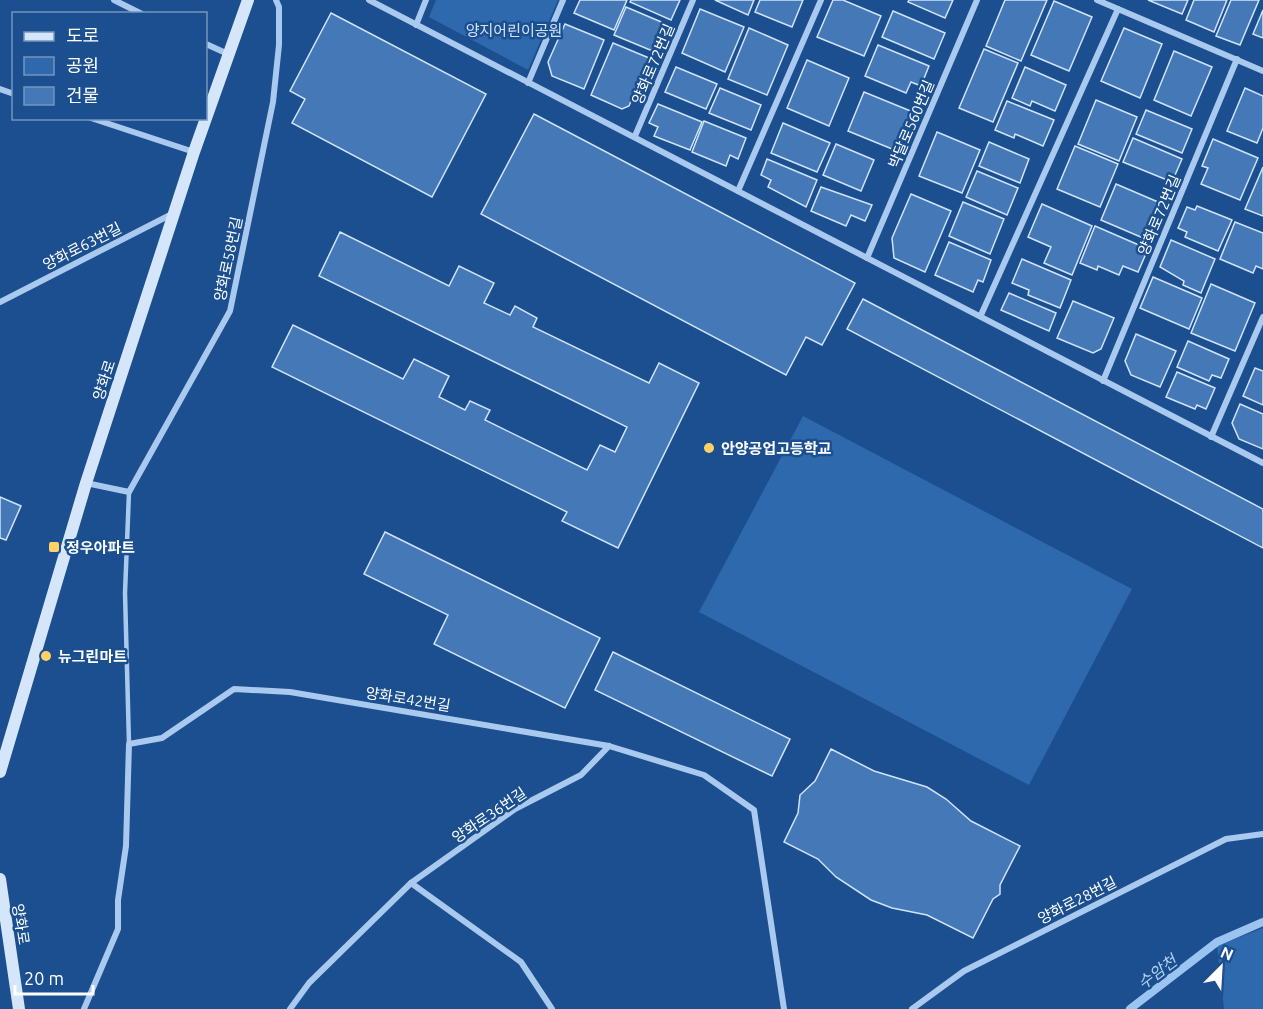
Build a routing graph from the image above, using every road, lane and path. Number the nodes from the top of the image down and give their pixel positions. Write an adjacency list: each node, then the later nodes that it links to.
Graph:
1 (114, 0): 12 (street)
2 (248, 0): 15 (street, 양화로)
3 (276, 0): 34 (street, 양화로58번길)
4 (369, 0): 13 (street)
5 (426, 0): 13 (street)
6 (563, 0): 18 (street)
7 (693, 0): 22 (street, 양화로72번길)
8 (821, 0): 24 (street)
9 (977, 0): 26 (street, 박달로560번길)
10 (1097, 0): 11 (street)
11 (1118, 9): 16 (street); 28 (street)
12 (138, 12)
13 (416, 25): 18 (street)
14 (207, 44): 15 (street)
15 (229, 55): 19 (street, 양화로)
16 (1237, 59): 17 (street); 30 (street, 양화로72번길)
17 (1263, 71)
18 (528, 83): 22 (street)
19 (207, 116)
20 (97, 120): 23 (street)
21 (206, 120): 23 (street, 양화로)
22 (635, 136): 24 (street)
23 (194, 152): 25 (street, 양화로)
24 (738, 191): 26 (street)
25 (175, 212): 27 (street, 양화로63번길); 33 (street, 양화로)
26 (867, 258): 28 (street)
27 (0, 302)
28 (981, 315): 30 (street)
29 (1263, 317): 31 (street)
30 (1103, 381): 31 (street)
31 (1211, 437): 32 (street)
32 (1263, 464)
33 (86, 483): 34 (street); 37 (street, 양화로)
34 (129, 492): 35 (lane)
35 (129, 744): 36 (street, 양화로42번길); 42 (street)
36 (609, 746): 40 (street, 양화로36번길); 45 (street, 양화로42번길)
37 (0, 772)
38 (1263, 834): 46 (street, 양화로28번길)
39 (0, 879): 41 (street, 양화로)
40 (411, 883): 43 (street, 양화로36번길); 44 (street)
41 (19, 1009)
42 (84, 1009)
43 (290, 1009)
44 (552, 1009)
45 (784, 1009)
46 (912, 1009)

